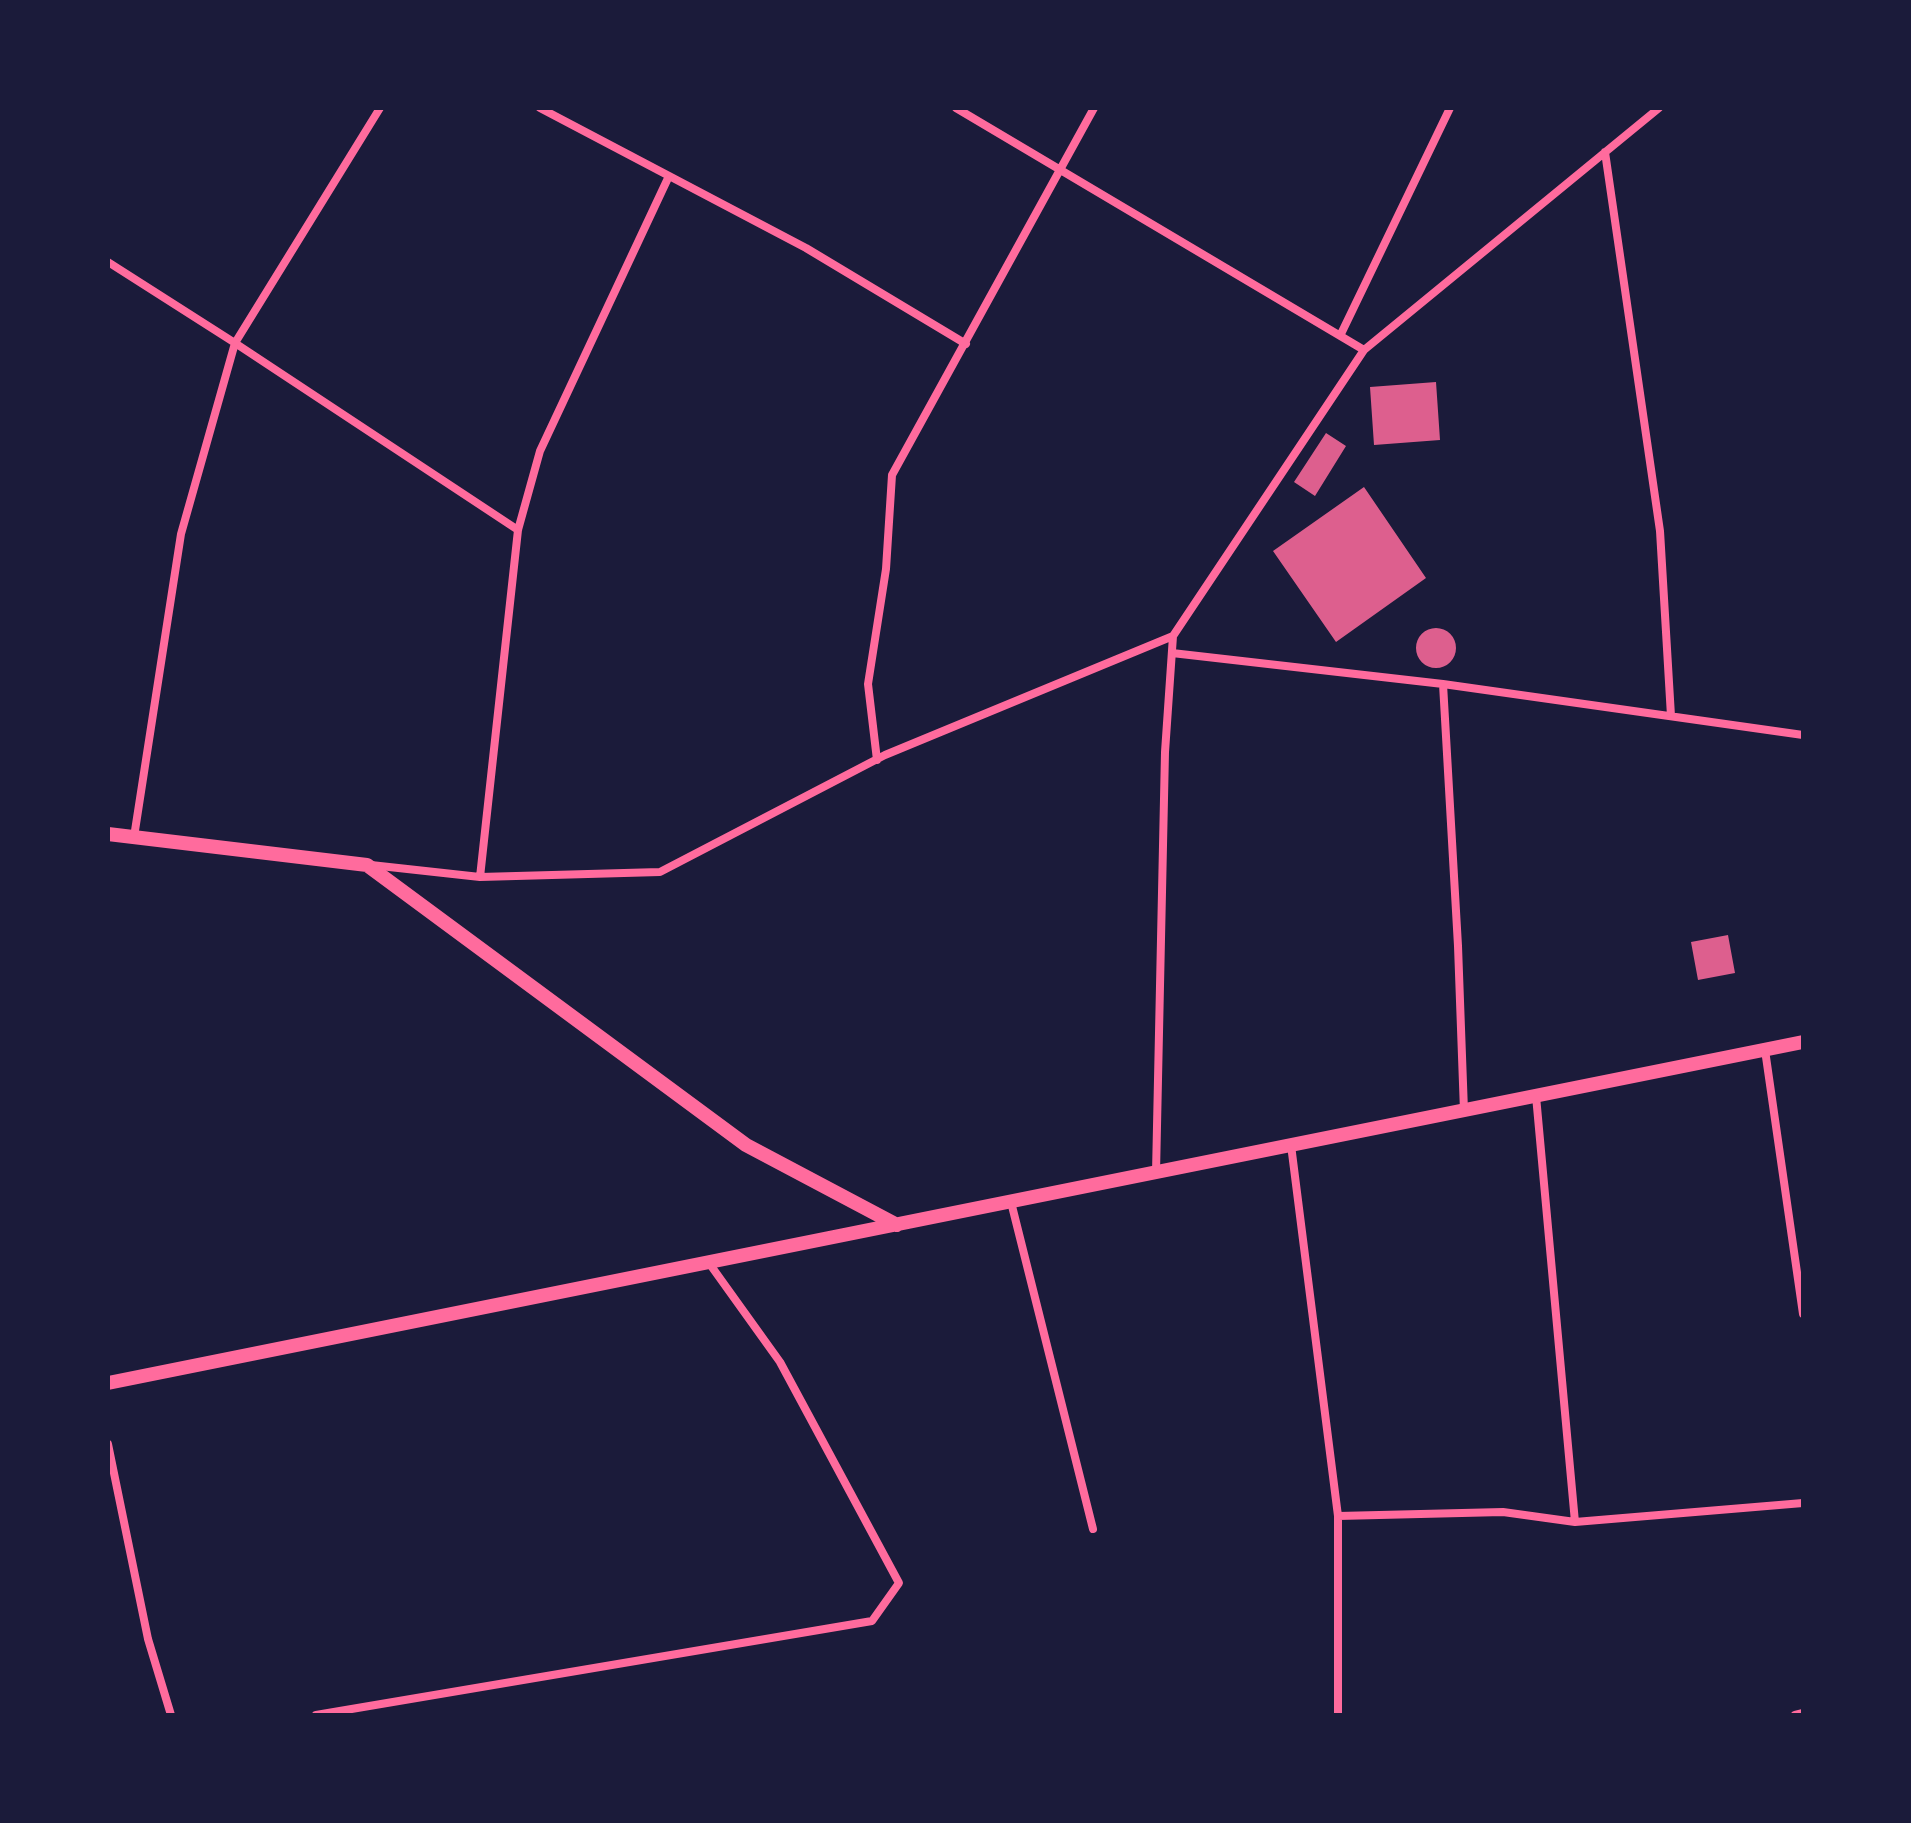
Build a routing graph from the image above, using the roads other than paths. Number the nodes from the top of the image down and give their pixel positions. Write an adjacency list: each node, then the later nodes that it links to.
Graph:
1 (380, 108): 12 (street)
2 (540, 108): 9 (street)
3 (956, 108): 8 (street)
4 (1094, 108): 8 (street)
5 (1450, 108): 11 (street)
6 (1659, 108): 7 (street)
7 (1605, 152): 14 (street); 19 (street)
8 (1059, 169): 11 (street); 13 (street)
9 (669, 176): 13 (street); 15 (street)
10 (108, 262): 12 (street)
11 (1340, 336): 14 (street)
12 (235, 343): 15 (street); 23 (street)
13 (966, 344): 21 (street)
14 (1364, 350): 16 (street)
15 (518, 530): 25 (street)
16 (1173, 636): 17 (street); 21 (street)
17 (1172, 653): 18 (street); 31 (street)
18 (1443, 684): 19 (street); 29 (street)
19 (1671, 716): 20 (street)
20 (1803, 735)
21 (877, 760): 25 (street)
22 (108, 834): 23 (street)
23 (134, 837): 24 (street)
24 (367, 865): 25 (street); 33 (street)
25 (480, 877)
26 (1803, 1042): 27 (street)
27 (1765, 1050): 28 (street); 35 (street)
28 (1536, 1096): 29 (street); 40 (street)
29 (1464, 1111): 30 (street)
30 (1291, 1145): 31 (street); 39 (street)
31 (1156, 1173): 32 (street)
32 (1011, 1202): 33 (street); 41 (street)
33 (897, 1225): 34 (street)
34 (709, 1263): 36 (street); 44 (street)
35 (1803, 1314)
36 (108, 1383)
37 (108, 1444): 43 (street)
38 (1803, 1503): 40 (street)
39 (1338, 1516): 40 (street); 45 (street)
40 (1575, 1522)
41 (1093, 1529)
42 (1803, 1713): 46 (street)
43 (171, 1715)
44 (316, 1715)
45 (1338, 1715)
46 (1795, 1715)

